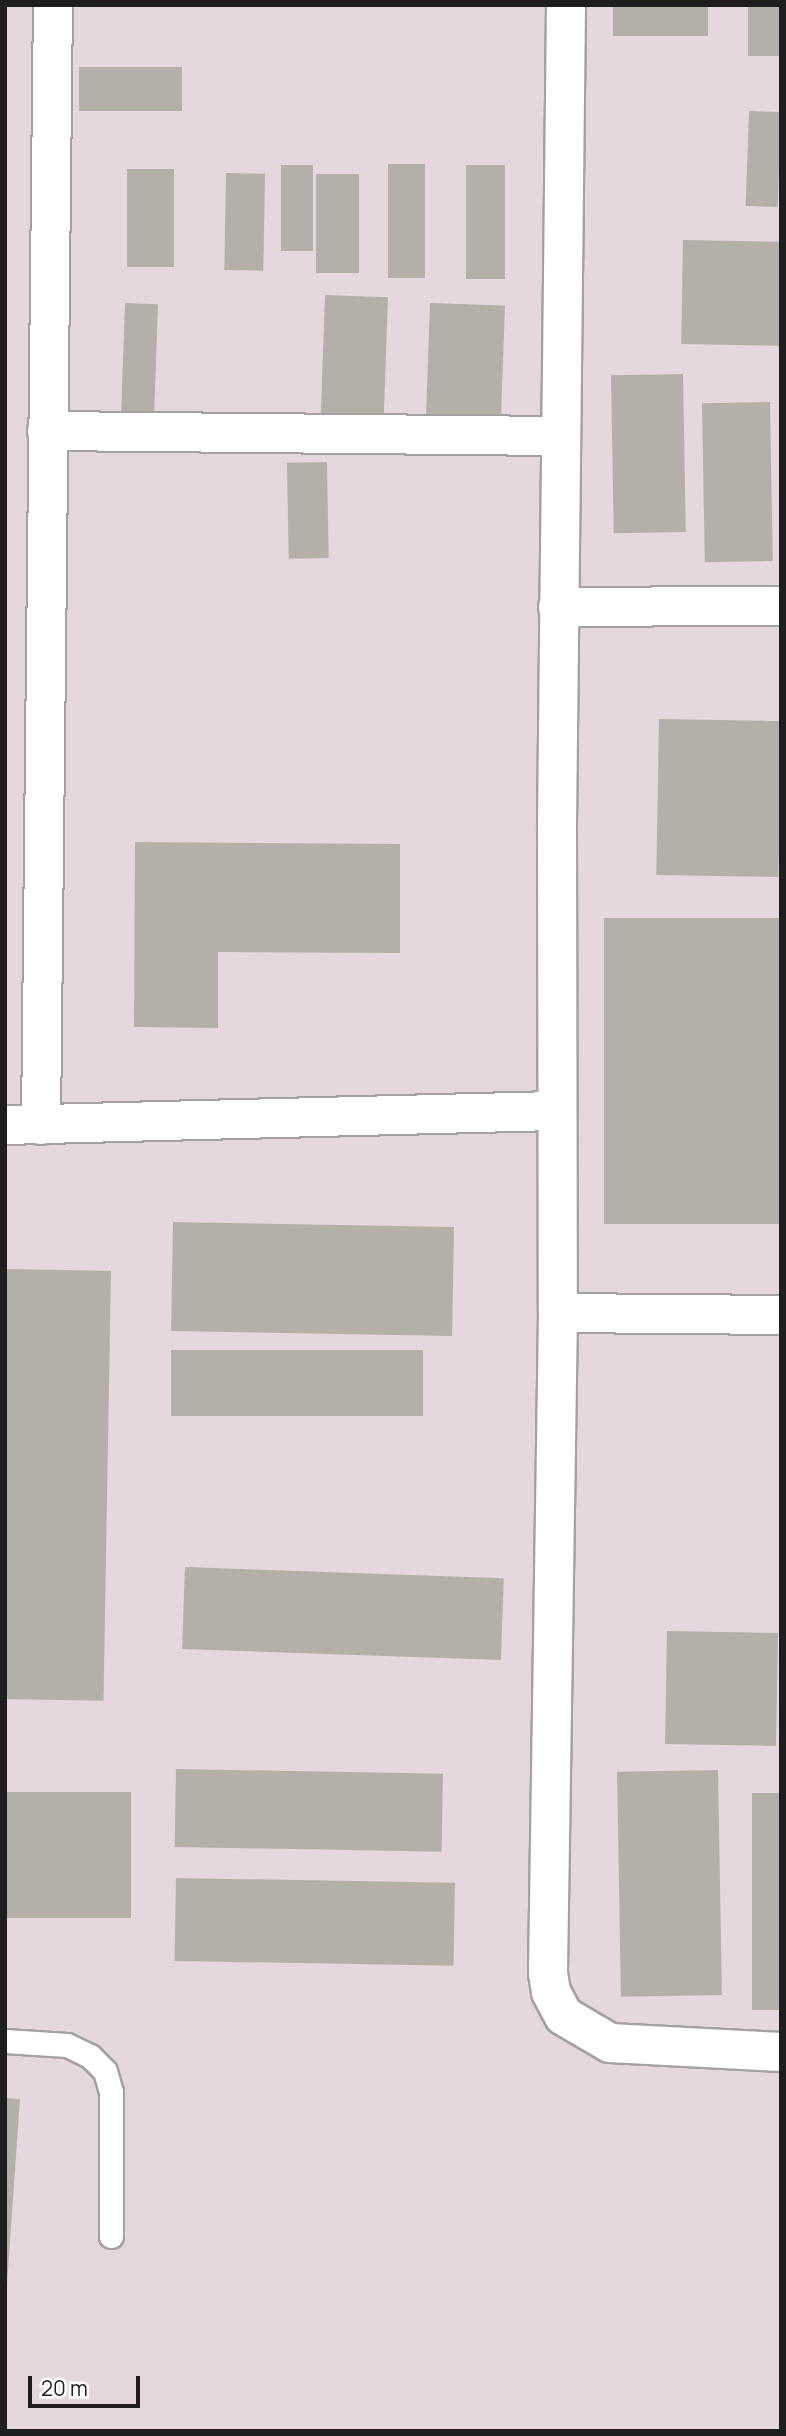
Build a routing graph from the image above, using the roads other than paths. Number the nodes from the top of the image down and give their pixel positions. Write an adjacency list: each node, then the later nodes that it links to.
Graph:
1 (53, 5): 3 (street)
2 (566, 5): 4 (street)
3 (47, 430): 4 (street); 8 (street)
4 (560, 436): 6 (street)
5 (781, 606): 6 (street)
6 (558, 607): 7 (street)
7 (556, 1111): 8 (street); 9 (street)
8 (23, 1125)
9 (558, 1313): 10 (street); 12 (street)
10 (781, 1315)
11 (5, 2041): 13 (lane)
12 (781, 2052)
13 (111, 2236)

